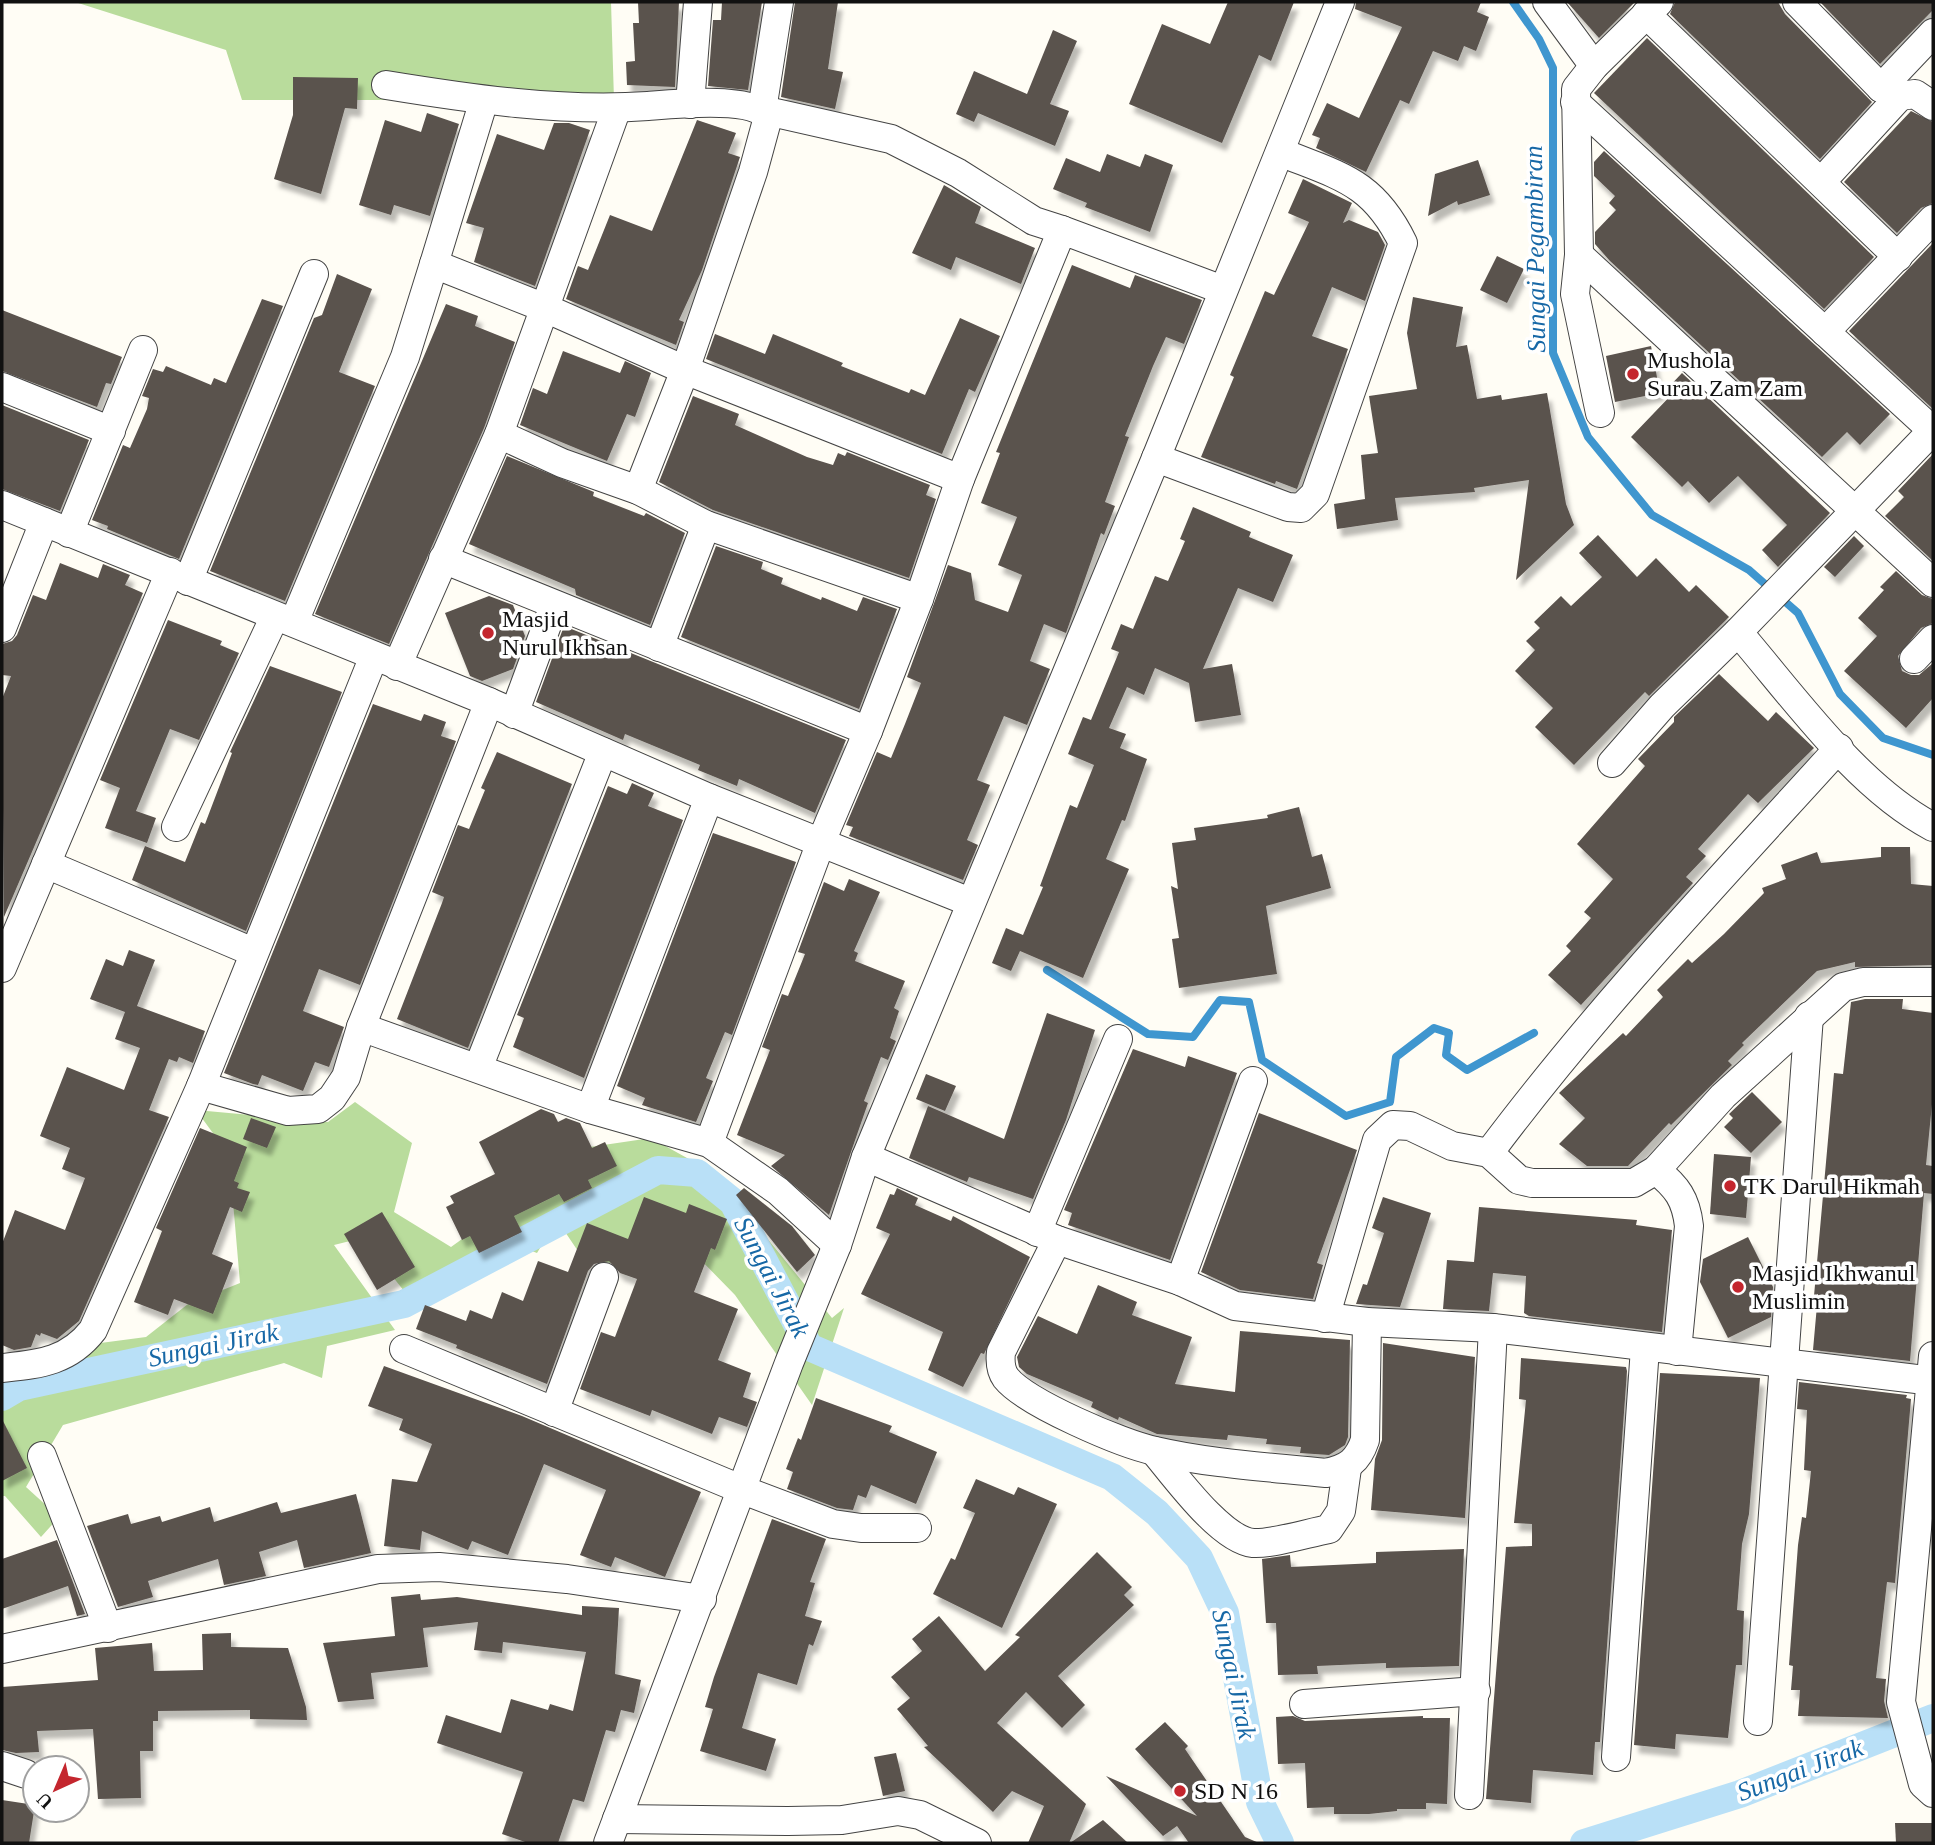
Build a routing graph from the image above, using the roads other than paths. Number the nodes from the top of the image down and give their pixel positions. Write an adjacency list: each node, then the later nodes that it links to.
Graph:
1 (698, 2): 13 (street)
2 (779, 2): 16 (street)
3 (1340, 2): 17 (street)
4 (1547, 2): 8 (street)
5 (1801, 3): 10 (street)
6 (1653, 8): 8 (street); 18 (street)
7 (1933, 33): 10 (street)
8 (1594, 66): 12 (street)
9 (386, 85): 11 (street)
10 (1891, 92): 14 (street); 18 (street)
11 (484, 100): 15 (street); 23 (street)
12 (1575, 102): 21 (street); 27 (street)
13 (690, 104): 15 (street); 16 (street)
14 (1933, 106)
15 (617, 108): 26 (street)
16 (762, 110): 20 (street); 29 (street)
17 (1280, 152): 25 (street); 35 (street)
18 (1821, 181): 22 (street)
19 (1933, 219): 22 (street)
20 (1062, 230): 25 (street); 36 (street)
21 (1579, 255): 31 (street); 39 (street)
22 (1898, 257): 27 (street)
23 (434, 264): 26 (street); 47 (street)
24 (314, 274): 43 (street)
25 (1223, 290): 35 (street)
26 (545, 308): 29 (street); 34 (street)
27 (1825, 332): 33 (street)
28 (143, 350): 32 (street)
29 (685, 370): 36 (street); 37 (street)
30 (2, 387): 32 (street)
31 (1600, 413)
32 (111, 431): 41 (street)
33 (1933, 431): 39 (street)
34 (499, 434): 37 (street); 42 (street)
35 (1156, 458): 65 (street)
36 (960, 479): 45 (street)
37 (638, 490): 40 (street)
38 (2, 505): 41 (street)
39 (1855, 509): 44 (street); 49 (street)
40 (706, 525): 45 (street); 51 (street)
41 (57, 527): 43 (street); 48 (street)
42 (443, 559): 46 (street); 53 (street)
43 (179, 576): 47 (street); 64 (street)
44 (1933, 583)
45 (919, 599): 56 (street)
46 (554, 606): 51 (street); 55 (street)
47 (284, 619): 53 (street); 61 (street)
48 (2, 628)
49 (1741, 629): 57 (street); 59 (street)
50 (1933, 639): 52 (street)
51 (659, 647): 56 (street)
52 (1914, 659)
53 (385, 661): 54 (street); 66 (street)
54 (489, 702): 55 (street); 70 (street)
55 (514, 714): 58 (street)
56 (868, 731): 63 (street)
57 (1839, 748): 62 (street); 77 (street)
58 (603, 752): 60 (street); 72 (street)
59 (1612, 763)
60 (709, 797): 63 (street); 75 (street)
61 (176, 827)
62 (1933, 827)
63 (821, 842): 65 (street); 76 (street)
64 (46, 864): 66 (street); 67 (street)
65 (970, 902): 78 (street)
66 (253, 952): 74 (street)
67 (2, 968)
68 (1933, 982): 69 (street)
69 (1809, 1017): 79 (street); 90 (street)
70 (361, 1027): 72 (street); 74 (street)
71 (1118, 1039): 80 (street)
72 (478, 1068): 75 (street)
73 (1253, 1081): 83 (street)
74 (201, 1086): 91 (street)
75 (590, 1109): 76 (street)
76 (709, 1143): 81 (street)
77 (1489, 1153): 79 (street); 84 (street)
78 (866, 1157): 80 (street); 81 (street)
79 (1656, 1170): 89 (street)
80 (1047, 1236): 83 (street); 94 (street)
81 (837, 1245): 97 (street)
82 (604, 1277): 93 (street)
83 (1180, 1281): 84 (street)
84 (1325, 1318): 85 (street)
85 (1367, 1322): 86 (street); 96 (street)
86 (1493, 1328): 87 (street); 103 (street)
87 (1645, 1348): 89 (street); 106 (street)
88 (404, 1349): 93 (street)
89 (1678, 1351): 90 (street)
90 (1786, 1366): 92 (street); 105 (street)
91 (2, 1368)
92 (1932, 1373): 99 (street)
93 (554, 1412): 97 (street)
94 (1154, 1451): 96 (street); 96 (street)
95 (42, 1456): 101 (street)
96 (1347, 1468)
97 (743, 1490): 98 (street); 100 (street)
98 (917, 1528)
99 (1922, 1591): 107 (street)
100 (702, 1599): 101 (street); 109 (street)
101 (108, 1628): 102 (street)
102 (2, 1649)
103 (1476, 1691): 104 (street); 108 (street)
104 (1304, 1704)
105 (1758, 1721)
106 (1616, 1757)
107 (1933, 1793)
108 (1469, 1795)
109 (612, 1831): 110 (street)
110 (977, 1843)

